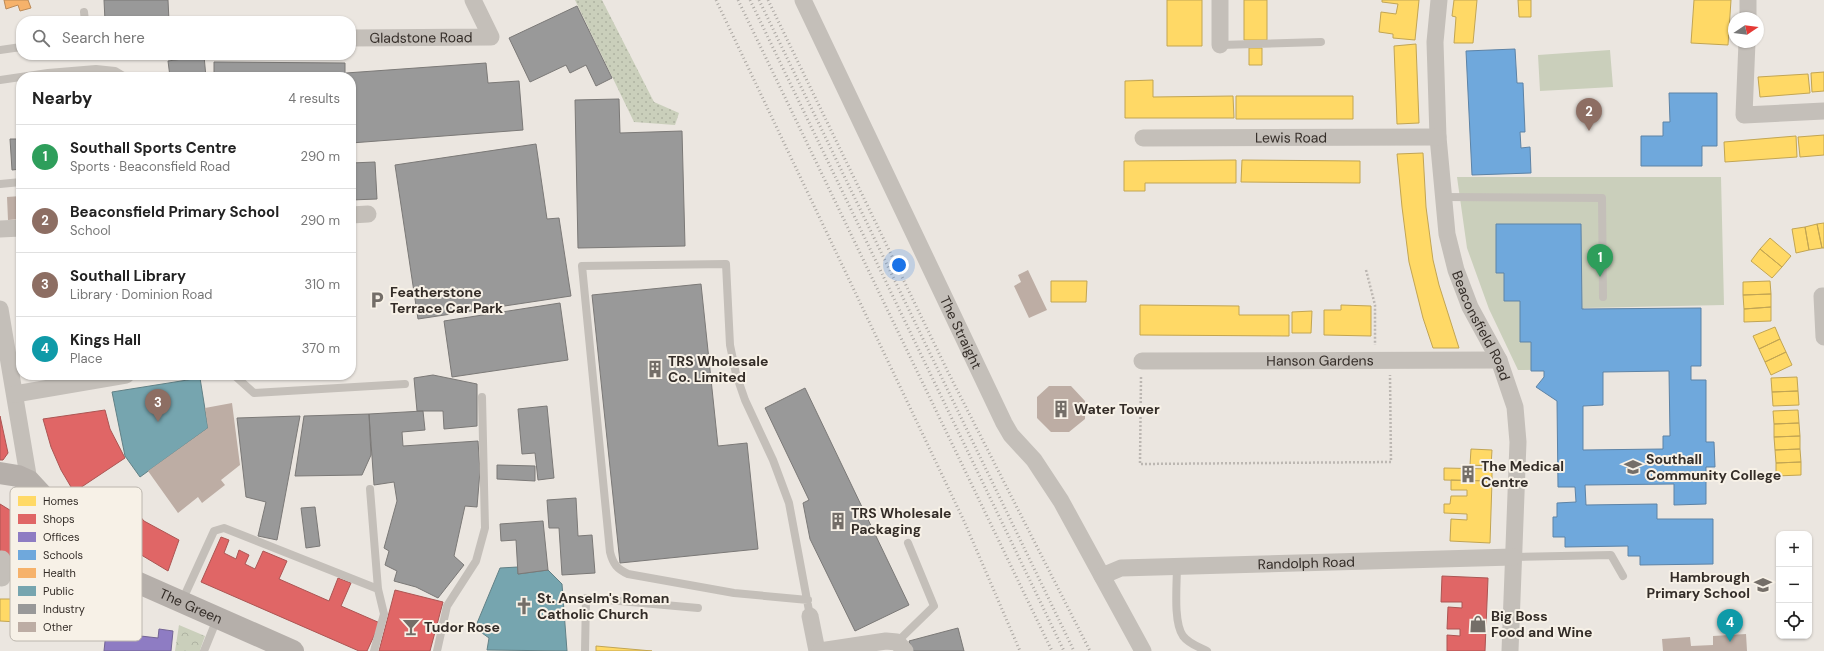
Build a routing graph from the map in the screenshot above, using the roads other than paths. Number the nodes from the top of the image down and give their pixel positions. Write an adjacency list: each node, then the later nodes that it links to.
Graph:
1 (473, 0): 9 (street, Gladstone Road)
2 (803, 0): 47 (street, The Straight)
3 (1220, 0): 11 (street)
4 (1440, 0): 20 (street, Beaconsfield Road)
5 (1748, 0): 7 (street)
6 (84, 12): 8 (lane)
7 (1748, 12)
8 (84, 16)
9 (356, 38)
10 (1321, 42): 11 (lane)
11 (1220, 45)
12 (16, 48): 14 (lane)
13 (1747, 48): 19 (street)
14 (0, 50)
15 (60, 72): 16 (lane)
16 (117, 72)
17 (16, 78): 18 (lane)
18 (0, 80)
19 (1824, 111)
20 (1438, 137): 21 (street, Lewis Road); 24 (street, Beaconsfield Road)
21 (1144, 138)
22 (16, 182): 23 (lane)
23 (0, 184)
24 (1444, 197): 28 (lane); 32 (street, Beaconsfield Road)
25 (16, 228): 26 (street)
26 (0, 229)
27 (1824, 296): 30 (street)
28 (1603, 298)
29 (0, 310): 31 (street)
30 (1824, 337)
31 (3, 348): 37 (street)
32 (1499, 360): 33 (street, Hanson Gardens); 44 (street, Beaconsfield Road)
33 (1142, 361)
34 (97, 380): 37 (street)
35 (240, 380): 36 (lane)
36 (405, 384)
37 (15, 394): 40 (street)
38 (482, 397): 60 (lane)
39 (0, 473): 40 (street)
40 (29, 481): 41 (street, The Green)
41 (35, 487)
42 (370, 489): 51 (lane)
43 (908, 543): 56 (lane)
44 (1513, 557): 46 (street, Randolph Road); 48 (lane); 66 (street, Beaconsfield Road)
45 (0, 559): 49 (street)
46 (1177, 565): 47 (street, Randolph Road); 65 (lane)
47 (1102, 576): 64 (street, The Straight)
48 (1623, 576)
49 (2, 578)
50 (142, 584): 52 (street, The Green)
51 (378, 589): 52 (lane); 59 (lane)
52 (182, 602): 55 (street, The Green)
53 (698, 608): 61 (lane)
54 (809, 608): 54 (lane); 62 (street)
55 (218, 618): 57 (lane); 58 (street, The Green)
56 (901, 647): 63 (street)
57 (204, 651)
58 (293, 651)
59 (374, 651)
60 (437, 651)
61 (585, 651)
62 (817, 651)
63 (820, 651)
64 (1143, 651)
65 (1207, 651)
66 (1510, 651)

